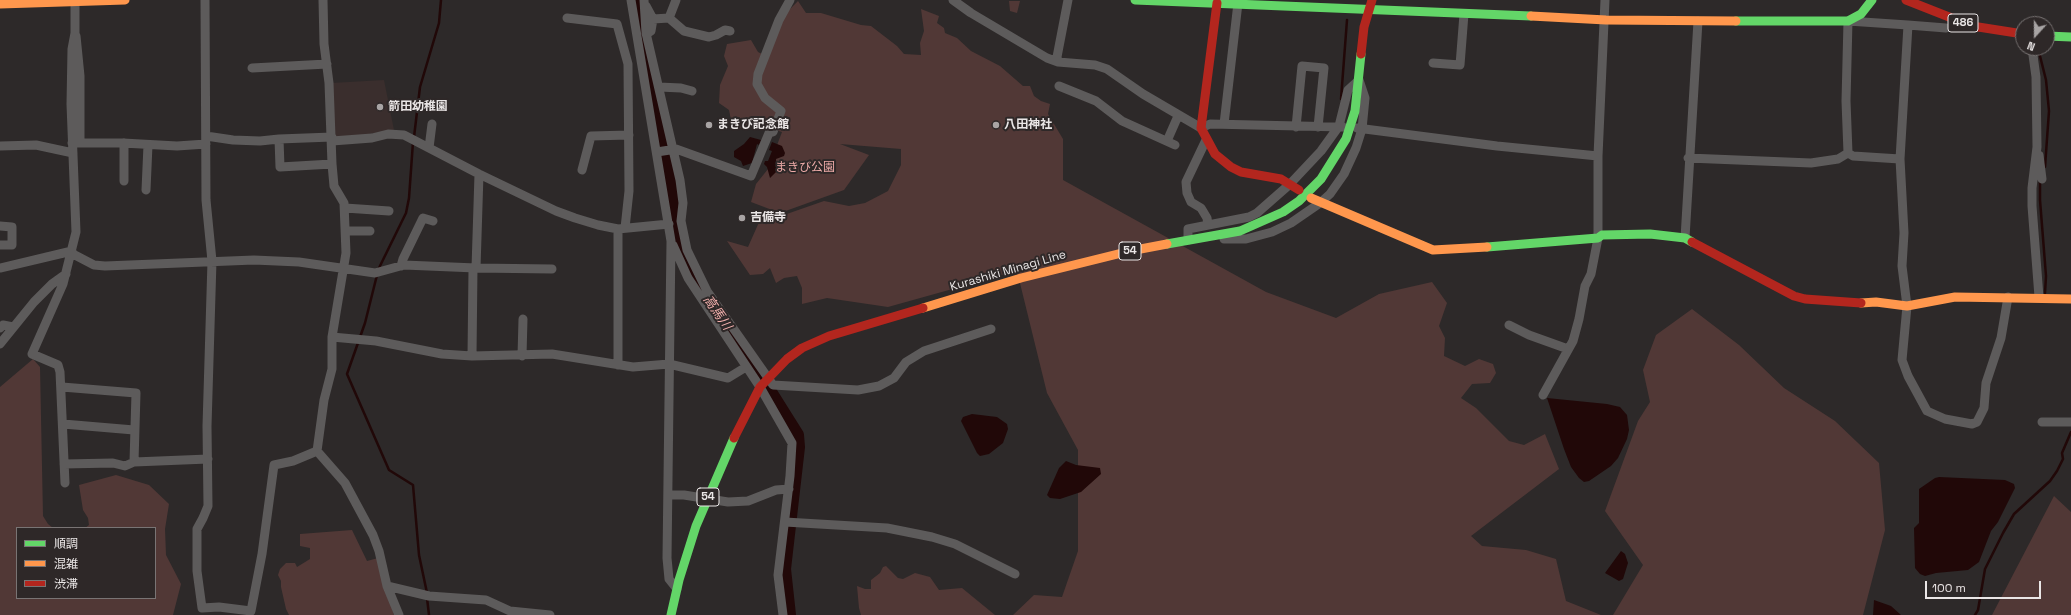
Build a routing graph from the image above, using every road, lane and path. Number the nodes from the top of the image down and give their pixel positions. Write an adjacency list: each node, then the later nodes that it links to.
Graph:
1 (125, 0): 13 (main road)
2 (205, 0): 54 (street)
3 (323, 0): 37 (street)
4 (631, 0): 62 (street)
5 (676, 0): 22 (street)
6 (790, 0): 62 (street)
7 (953, 0): 35 (street)
8 (1068, 0): 35 (street)
9 (1135, 0): 15 (main road)
10 (1606, 0): 24 (street)
11 (1872, 0): 26 (main road)
12 (1906, 0): 31 (main road, 486)
13 (79, 1): 18 (main road); 56 (street)
14 (644, 1): 23 (street); 30 (street)
15 (1219, 2): 16 (main road); 49 (main road)
16 (1238, 3): 17 (main road); 45 (street)
17 (1310, 3): 19 (main road)
18 (0, 4)
19 (1370, 4): 20 (main road); 39 (main road, Kurashiki Minagi Line / 54)
20 (1464, 14): 24 (main road); 36 (street)
21 (567, 18): 51 (street)
22 (669, 18): 23 (street); 29 (street)
23 (653, 19): 30 (street)
24 (1606, 20): 25 (main road); 65 (street)
25 (1698, 21): 26 (main road); 66 (street)
26 (1848, 21): 27 (street); 64 (street)
27 (1908, 25): 28 (street); 67 (street)
28 (1946, 28)
29 (730, 31)
30 (646, 33): 41 (street)
31 (2015, 33)
32 (2055, 36): 33 (main road)
33 (2071, 37)
34 (2033, 56): 60 (street)
35 (1058, 62): 43 (street)
36 (1433, 63)
37 (327, 64): 38 (street); 53 (street)
38 (252, 68)
39 (1359, 80): 48 (street); 50 (street); 87 (main road, Kurashiki Minagi Line / 54)
40 (1059, 86): 43 (street)
41 (659, 87): 42 (street); 62 (street)
42 (692, 91)
43 (1178, 116): 49 (street)
44 (432, 124): 61 (street)
45 (1224, 124): 46 (street); 49 (street)
46 (1296, 127): 47 (street); 47 (street)
47 (1318, 127): 48 (street)
48 (1341, 127): 73 (street)
49 (1201, 128): 55 (main road)
50 (1359, 128): 65 (street); 77 (street)
51 (629, 135): 69 (street); 84 (street)
52 (279, 139): 53 (street); 54 (street); 68 (street)
53 (332, 139): 61 (street); 68 (street)
54 (206, 140): 58 (street); 94 (street)
55 (1206, 140): 73 (main road); 82 (street)
56 (76, 143): 57 (street); 63 (street)
57 (124, 143): 58 (street); 72 (street)
58 (148, 145): 74 (street)
59 (0, 146): 63 (street)
60 (2037, 147): 71 (street); 102 (street)
61 (429, 148): 70 (street)
62 (664, 151): 81 (street); 118 (street)
63 (73, 153): 93 (street)
64 (1848, 153): 66 (street); 67 (street)
65 (1598, 156): 88 (street)
66 (1688, 158): 89 (street)
67 (1900, 159): 104 (street)
68 (332, 164): 78 (street)
69 (582, 170)
70 (479, 174): 84 (street); 97 (street)
71 (2042, 178)
72 (124, 181)
73 (1290, 184): 75 (main road); 82 (street)
74 (146, 190)
75 (1299, 190)
76 (1311, 198): 77 (main road)
77 (1320, 203): 87 (street); 88 (main road)
78 (344, 208): 79 (street); 85 (street)
79 (389, 211)
80 (433, 221): 95 (street)
81 (669, 224): 84 (street); 91 (street)
82 (1208, 225): 90 (street)
83 (0, 226): 92 (street)
84 (622, 228): 116 (street)
85 (346, 231): 86 (street); 98 (street)
86 (370, 231)
87 (1200, 237): 90 (main road, Kurashiki Minagi Line / 54)
88 (1598, 238): 89 (main road); 112 (street)
89 (1685, 238): 104 (main road)
90 (1188, 240): 118 (main road, Kurashiki Minagi Line / 54)
91 (671, 241): 115 (street); 117 (street)
92 (0, 245)
93 (71, 252): 94 (street); 96 (street); 100 (street)
94 (212, 261): 98 (street); 126 (street)
95 (402, 266): 97 (street); 98 (street)
96 (0, 268)
97 (475, 268): 99 (street); 113 (street)
98 (344, 269): 110 (street)
99 (552, 269)
100 (66, 274): 107 (street); 119 (street)
101 (2008, 296): 102 (main road); 104 (main road); 104 (street)
102 (2043, 298): 103 (main road)
103 (2071, 299)
104 (1907, 306)
105 (523, 319): 114 (street)
106 (1509, 325): 112 (street)
107 (13, 327): 108 (street); 111 (street)
108 (0, 328)
109 (991, 329): 118 (street)
110 (332, 337): 113 (street); 125 (street)
111 (0, 344)
112 (1568, 349): 120 (street)
113 (472, 356): 114 (street)
114 (522, 356): 116 (street)
115 (668, 364): 116 (street); 117 (street); 131 (street)
116 (618, 365)
117 (746, 366): 118 (street)
118 (764, 382): 130 (street); 132 (main road, Kurashiki Minagi Line / 54)
119 (62, 387): 123 (street); 124 (street)
120 (1543, 395)
121 (2042, 422): 122 (street)
122 (2071, 422)
123 (63, 424): 124 (street); 128 (street)
124 (134, 430): 127 (street)
125 (317, 451): 135 (street); 137 (street)
126 (208, 458): 127 (street); 137 (street)
127 (134, 462): 128 (street)
128 (64, 464): 129 (street)
129 (65, 483)
130 (788, 489): 132 (street); 133 (street)
131 (668, 495): 132 (street); 136 (street)
132 (708, 499): 136 (main road, Kurashiki Minagi Line / 54)
133 (788, 522): 134 (street); 141 (street)
134 (1016, 574)
135 (387, 586): 138 (street); 139 (street)
136 (677, 589): 140 (main road, Kurashiki Minagi Line / 54)
137 (252, 613)
138 (399, 615)
139 (550, 615)
140 (671, 615)
141 (782, 615)

